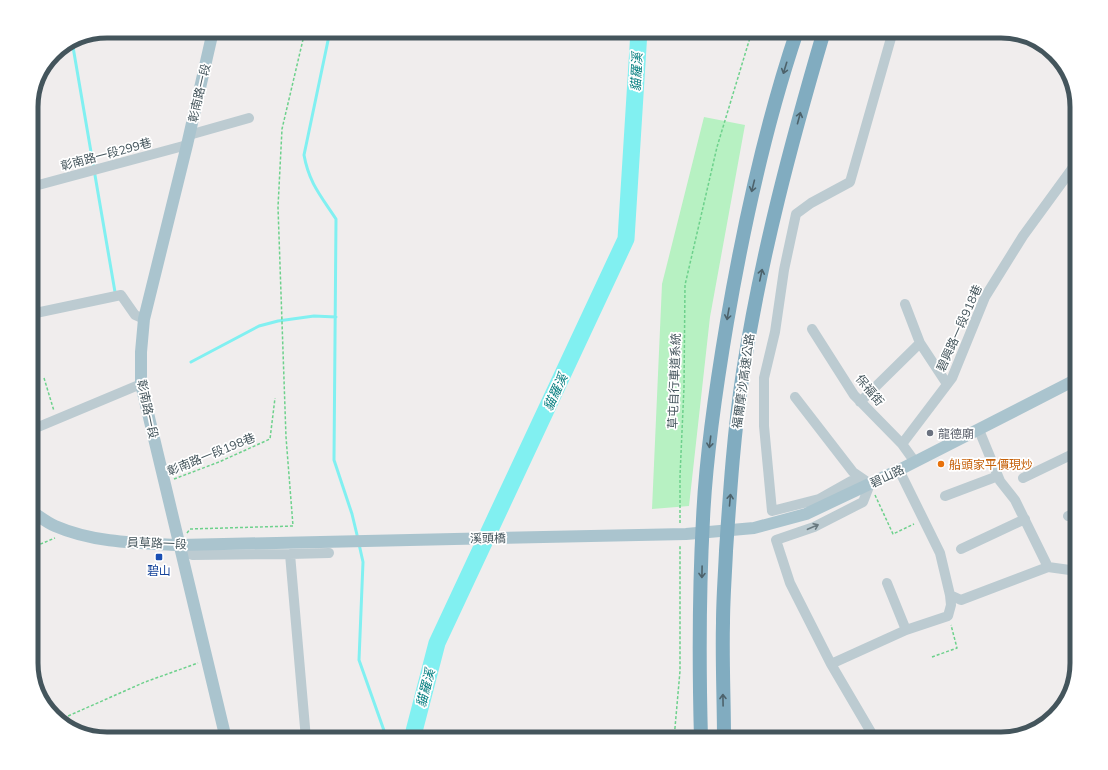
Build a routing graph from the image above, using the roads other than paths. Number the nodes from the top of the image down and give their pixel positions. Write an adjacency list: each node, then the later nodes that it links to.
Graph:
1 (211, 38): 6 (main road, 彰南路一段)
2 (795, 38): 45 (highway, 福爾摩沙高速公路, one-way to 45)
3 (822, 38): 46 (highway, 福爾摩沙高速公路, one-way to 3)
4 (891, 38): 27 (lane)
5 (249, 118): 6 (lane, 彰南路一段299巷)
6 (188, 140): 8 (lane, 彰南路一段299巷); 11 (main road, 彰南路一段)
7 (1070, 172): 15 (lane, 碧興路一段918巷)
8 (38, 185)
9 (905, 304): 13 (lane)
10 (38, 313): 11 (lane)
11 (144, 319): 14 (main road, 彰南路一段)
12 (812, 329): 18 (lane, 保福街)
13 (920, 343): 15 (lane); 18 (lane)
14 (141, 384): 19 (lane); 33 (main road, 彰南路一段)
15 (947, 384): 21 (lane, 碧興路一段918巷)
16 (1070, 386): 20 (main road, 碧山路)
17 (795, 398): 27 (lane)
18 (860, 402): 21 (lane, 保福街)
19 (38, 427)
20 (979, 430): 23 (main road, 碧山路); 25 (lane)
21 (902, 444): 23 (lane, 保福街)
22 (1070, 455): 26 (lane)
23 (915, 462): 24 (main road, 碧山路)
24 (899, 470): 27 (main road, 碧山路); 40 (lane)
25 (998, 476): 28 (lane); 30 (lane)
26 (1023, 478)
27 (870, 484): 31 (main road, 碧山路); 42 (lane, one-way to 27)
28 (945, 496)
29 (38, 515): 33 (main road, 員草路一段)
30 (1025, 519): 34 (lane); 37 (lane)
31 (682, 533): 32 (main road, 溪頭橋)
32 (290, 541): 33 (main road, 員草路一段)
33 (180, 545): 36 (lane); 43 (main road, 彰南路一段)
34 (961, 549)
35 (329, 553): 36 (lane)
36 (290, 554): 44 (lane)
37 (1048, 567): 38 (lane); 40 (lane)
38 (1070, 570)
39 (887, 583): 41 (lane)
40 (950, 595): 41 (lane)
41 (906, 630): 42 (lane)
42 (831, 664): 47 (lane)
43 (224, 732)
44 (305, 732)
45 (701, 732)
46 (724, 732)
47 (871, 732)

